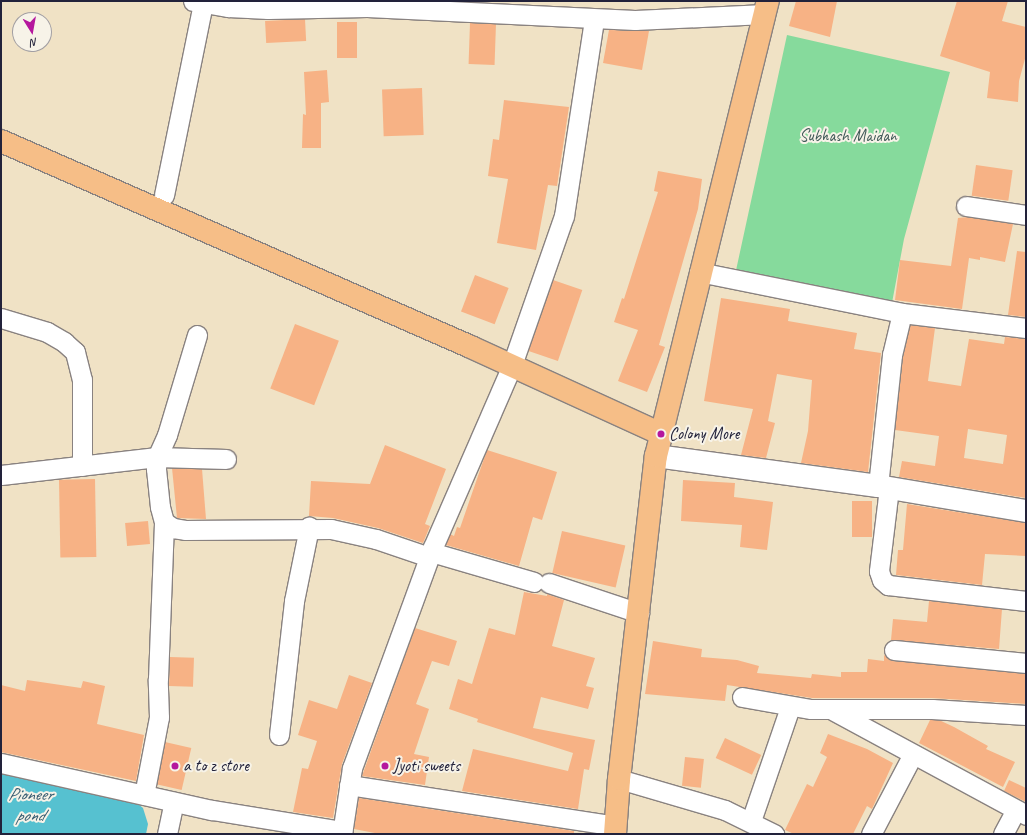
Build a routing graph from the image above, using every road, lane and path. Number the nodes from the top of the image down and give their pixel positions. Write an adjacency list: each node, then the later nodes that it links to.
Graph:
1 (198, 3): 2 (street); 8 (street)
2 (229, 4): 3 (street)
3 (358, 4): 5 (street)
4 (767, 7): 6 (street); 11 (main road)
5 (495, 8): 6 (street)
6 (594, 19): 16 (street)
7 (1, 141): 16 (main road)
8 (164, 195)
9 (966, 206): 10 (street)
10 (1026, 215)
11 (699, 272): 12 (street); 17 (main road)
12 (902, 313): 14 (street); 23 (street)
13 (1, 318): 21 (street)
14 (1026, 328)
15 (197, 336): 19 (street)
16 (512, 365): 17 (main road); 27 (street)
17 (661, 434): 18 (main road)
18 (656, 456): 23 (street); 29 (main road)
19 (157, 457): 20 (street); 21 (street); 25 (street)
20 (226, 459)
21 (82, 466): 22 (street)
22 (1, 475)
23 (883, 487): 24 (street); 28 (street)
24 (1026, 511)
25 (164, 522): 26 (street); 41 (street)
26 (308, 527): 27 (street); 36 (street)
27 (430, 554): 29 (street); 40 (street)
28 (1026, 601)
29 (639, 613): 39 (main road)
30 (894, 650): 31 (street)
31 (1026, 663)
32 (742, 697): 33 (street)
33 (790, 707): 34 (street); 44 (street)
34 (831, 710): 35 (street); 37 (street)
35 (1026, 715)
36 (279, 735)
37 (913, 754): 43 (street); 49 (street)
38 (1, 763): 41 (street)
39 (618, 779): 44 (street); 45 (main road)
40 (349, 785): 45 (street); 46 (street)
41 (144, 795): 42 (street)
42 (174, 802): 46 (street); 47 (street)
43 (1021, 812): 50 (street)
44 (751, 821): 48 (street)
45 (616, 830)
46 (342, 832)
47 (167, 834)
48 (774, 834)
49 (871, 834)
50 (1003, 834)

